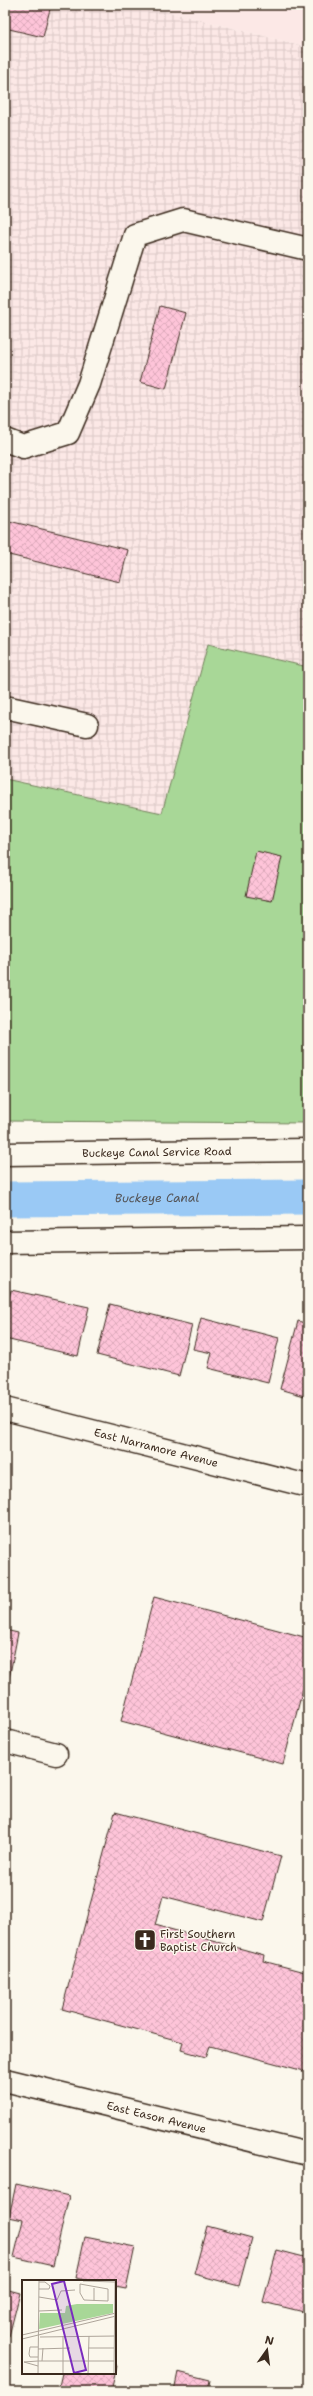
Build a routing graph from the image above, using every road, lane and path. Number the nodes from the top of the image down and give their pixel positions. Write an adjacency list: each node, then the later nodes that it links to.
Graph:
1 (308, 249): 2 (street)
2 (5, 440)
3 (5, 707): 4 (street)
4 (87, 725)
5 (308, 1150): 6 (street, Buckeye Canal Service Road)
6 (5, 1154)
7 (308, 1238): 8 (street)
8 (5, 1242)
9 (5, 1408): 10 (street, East Narramore Avenue)
10 (308, 1486)
11 (5, 1741): 12 (street)
12 (56, 1754)
13 (5, 2080): 14 (street, East Eason Avenue)
14 (308, 2154)

